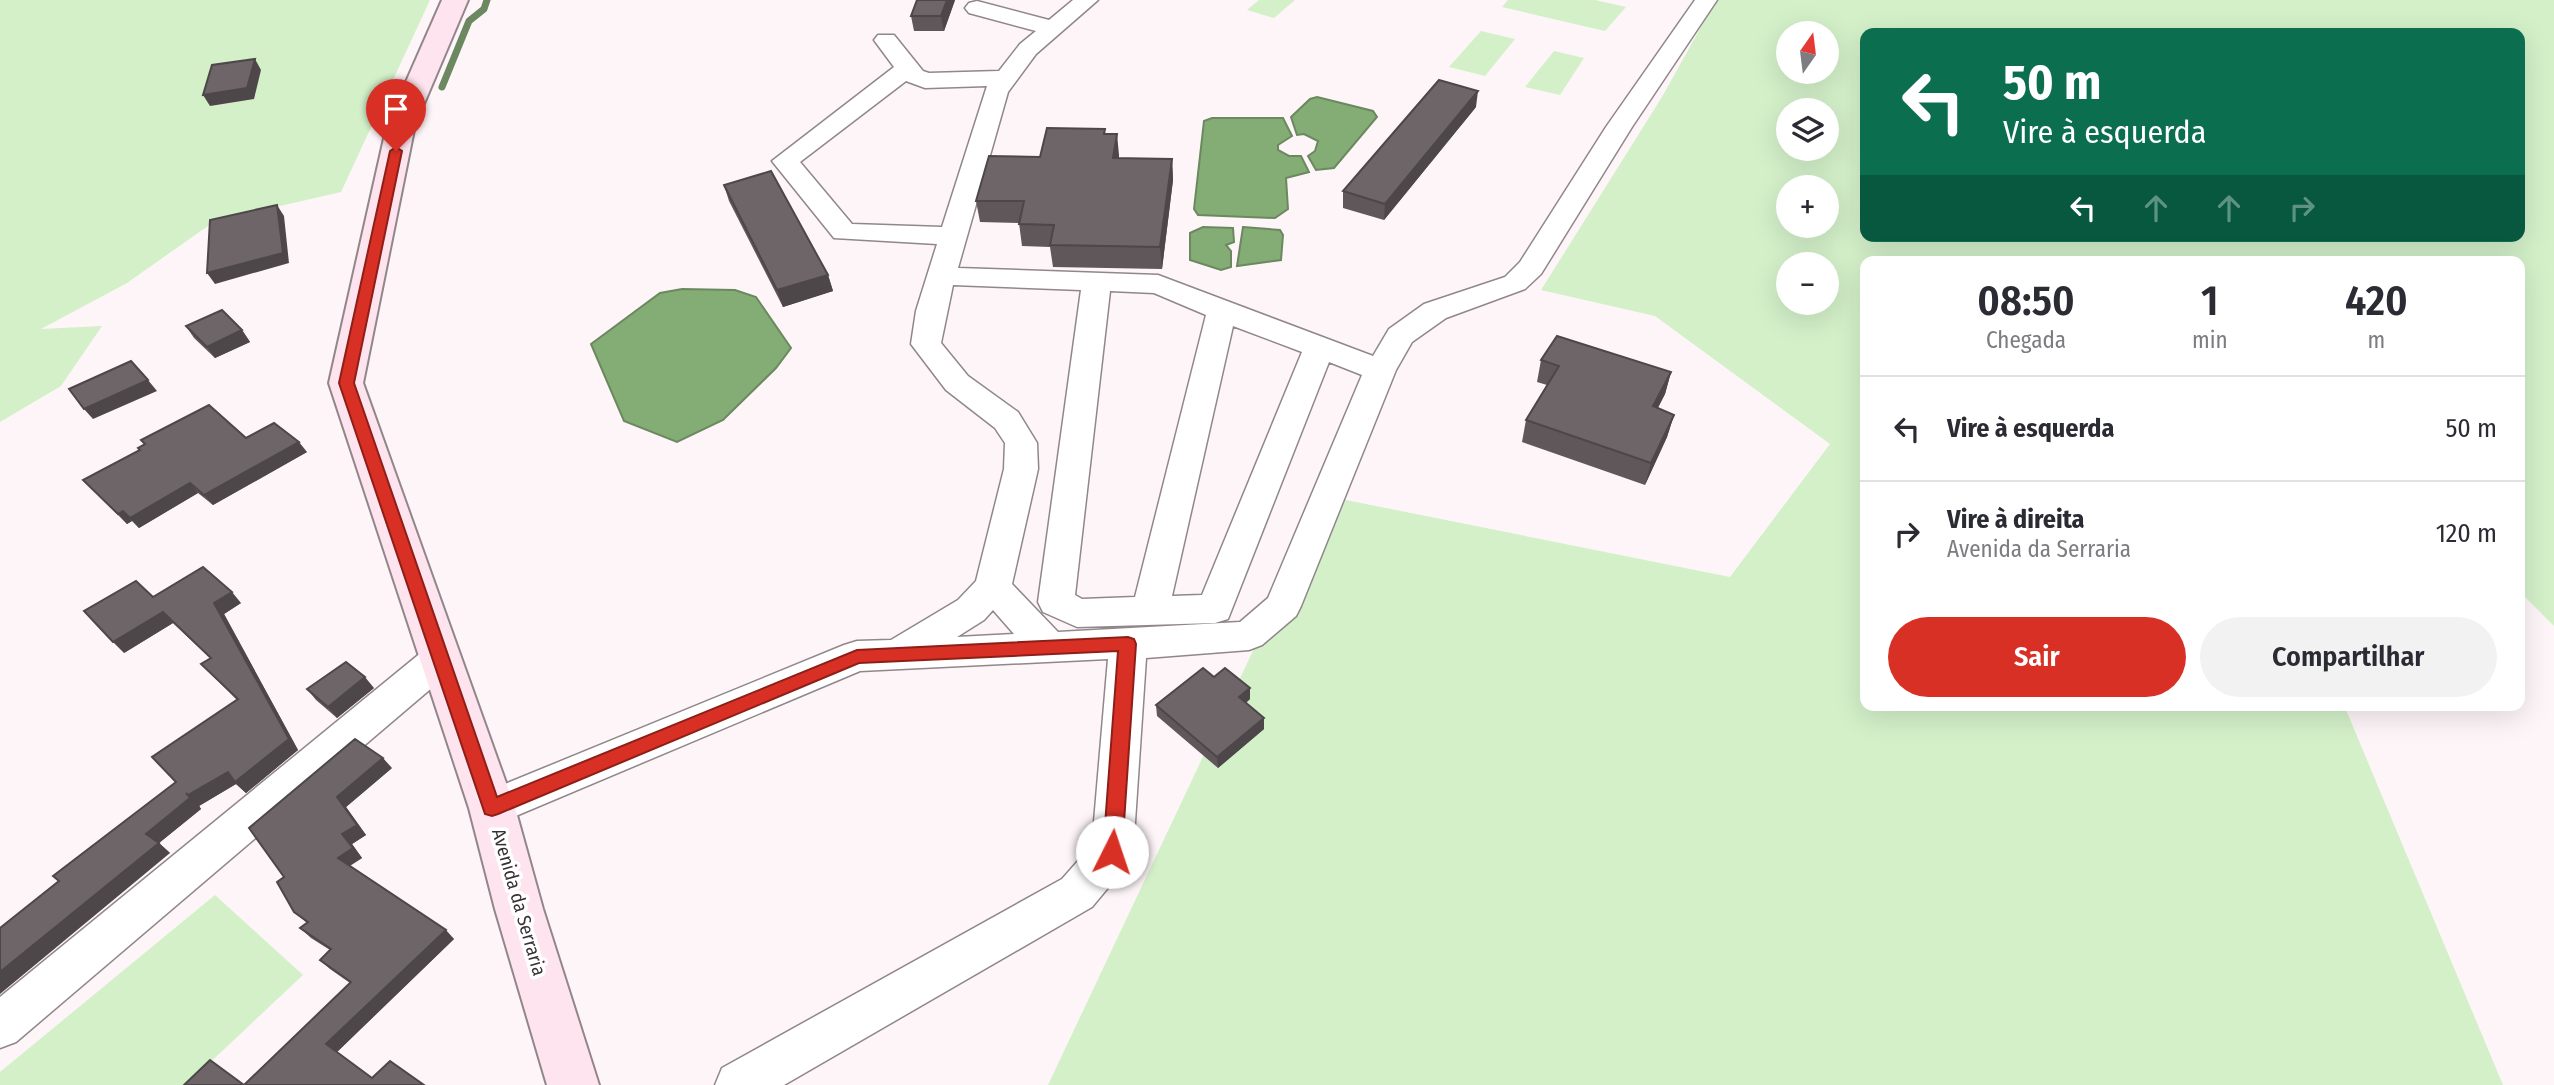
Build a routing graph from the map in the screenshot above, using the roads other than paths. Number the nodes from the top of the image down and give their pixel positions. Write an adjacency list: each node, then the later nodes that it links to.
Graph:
1 (455, 0): 19 (main road, Avenida da Serraria)
2 (1087, 0): 5 (street)
3 (1706, 0): 14 (street)
4 (976, 8): 5 (street)
5 (1052, 29): 8 (street)
6 (886, 40): 7 (street)
7 (908, 68): 8 (street); 9 (street)
8 (1005, 78): 9 (street)
9 (953, 236): 10 (street)
10 (942, 276): 11 (street); 15 (street)
11 (1097, 281): 12 (street); 16 (street)
12 (1222, 310): 13 (street); 16 (street)
13 (1318, 348): 14 (street); 16 (street)
14 (1380, 370): 16 (street)
15 (993, 587): 17 (street); 18 (street)
16 (1139, 627): 17 (street); 23 (street)
17 (1049, 647): 18 (street)
18 (897, 654): 20 (street)
19 (441, 658): 20 (main road, Avenida da Serraria); 21 (street)
20 (492, 808): 22 (main road, Avenida da Serraria)
21 (0, 1026)
22 (573, 1085)
23 (739, 1085)

